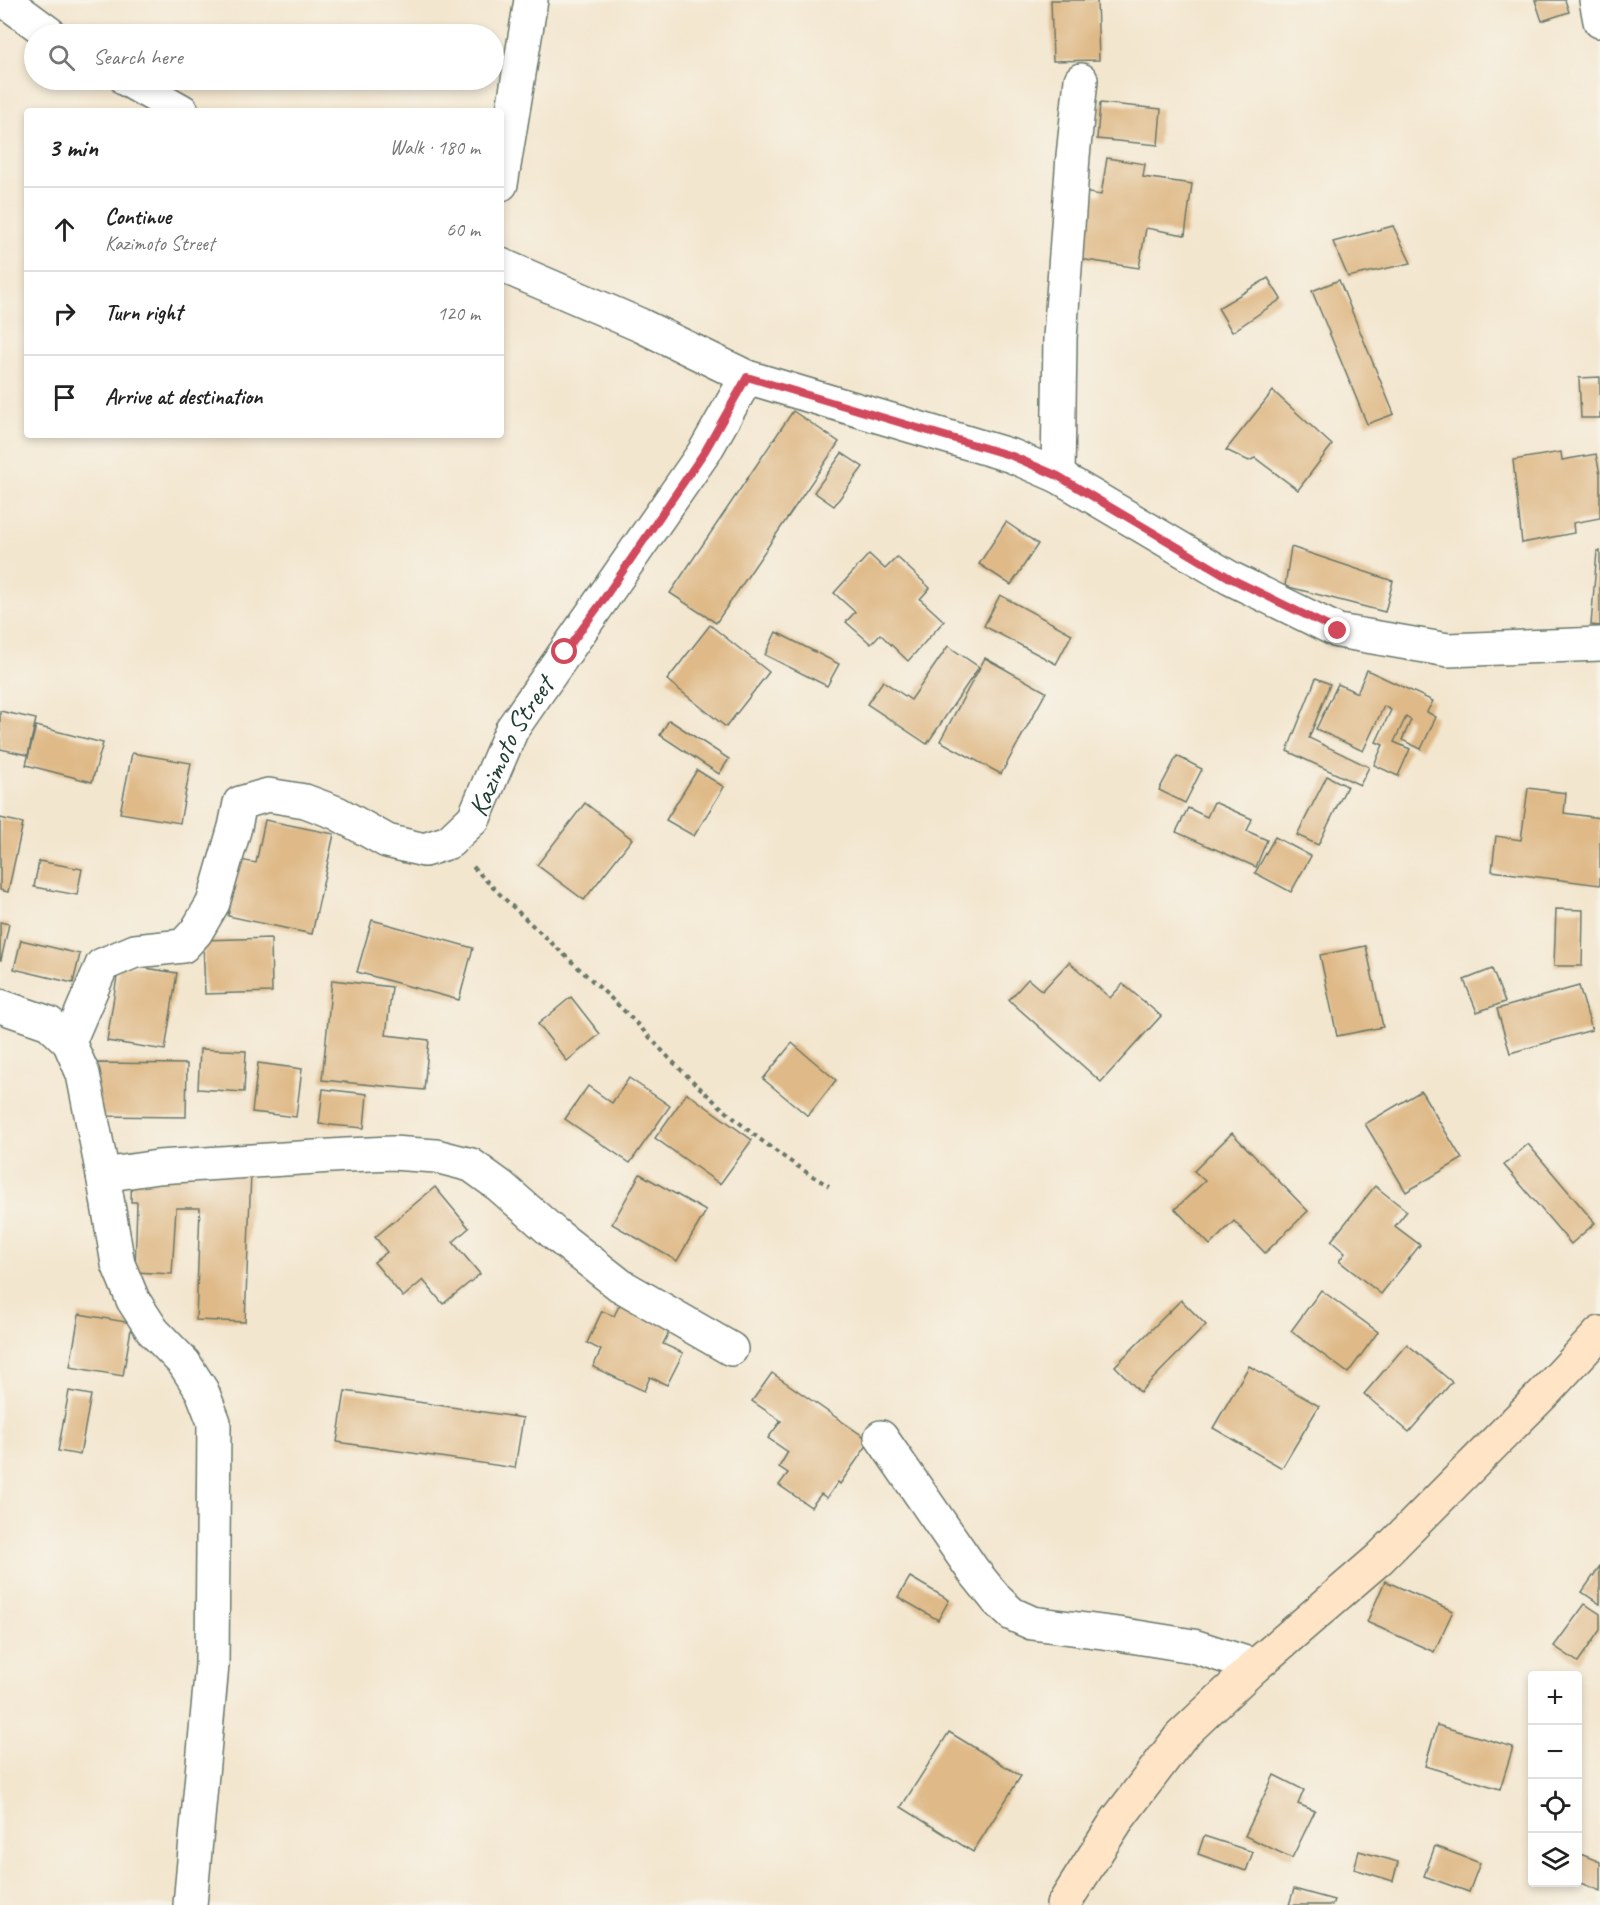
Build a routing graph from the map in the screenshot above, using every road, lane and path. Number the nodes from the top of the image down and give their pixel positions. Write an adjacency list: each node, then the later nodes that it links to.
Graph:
1 (4, 0): 5 (street)
2 (531, 0): 9 (street)
3 (1596, 0): 4 (street)
4 (1600, 21)
5 (36, 24)
6 (1081, 80): 12 (street)
7 (145, 90): 8 (street)
8 (177, 108)
9 (504, 166)
10 (504, 266): 11 (street)
11 (747, 377): 12 (street); 14 (street, Kazimoto Street)
12 (1058, 476): 13 (street)
13 (1600, 644)
14 (449, 842): 16 (street); 18 (path)
15 (0, 1006): 16 (street)
16 (69, 1042): 17 (street)
17 (103, 1176): 20 (street); 23 (street)
18 (829, 1186)
19 (1600, 1333): 22 (street)
20 (731, 1349)
21 (881, 1437): 22 (street)
22 (1255, 1666): 24 (street)
23 (190, 1905)
24 (1063, 1905)

